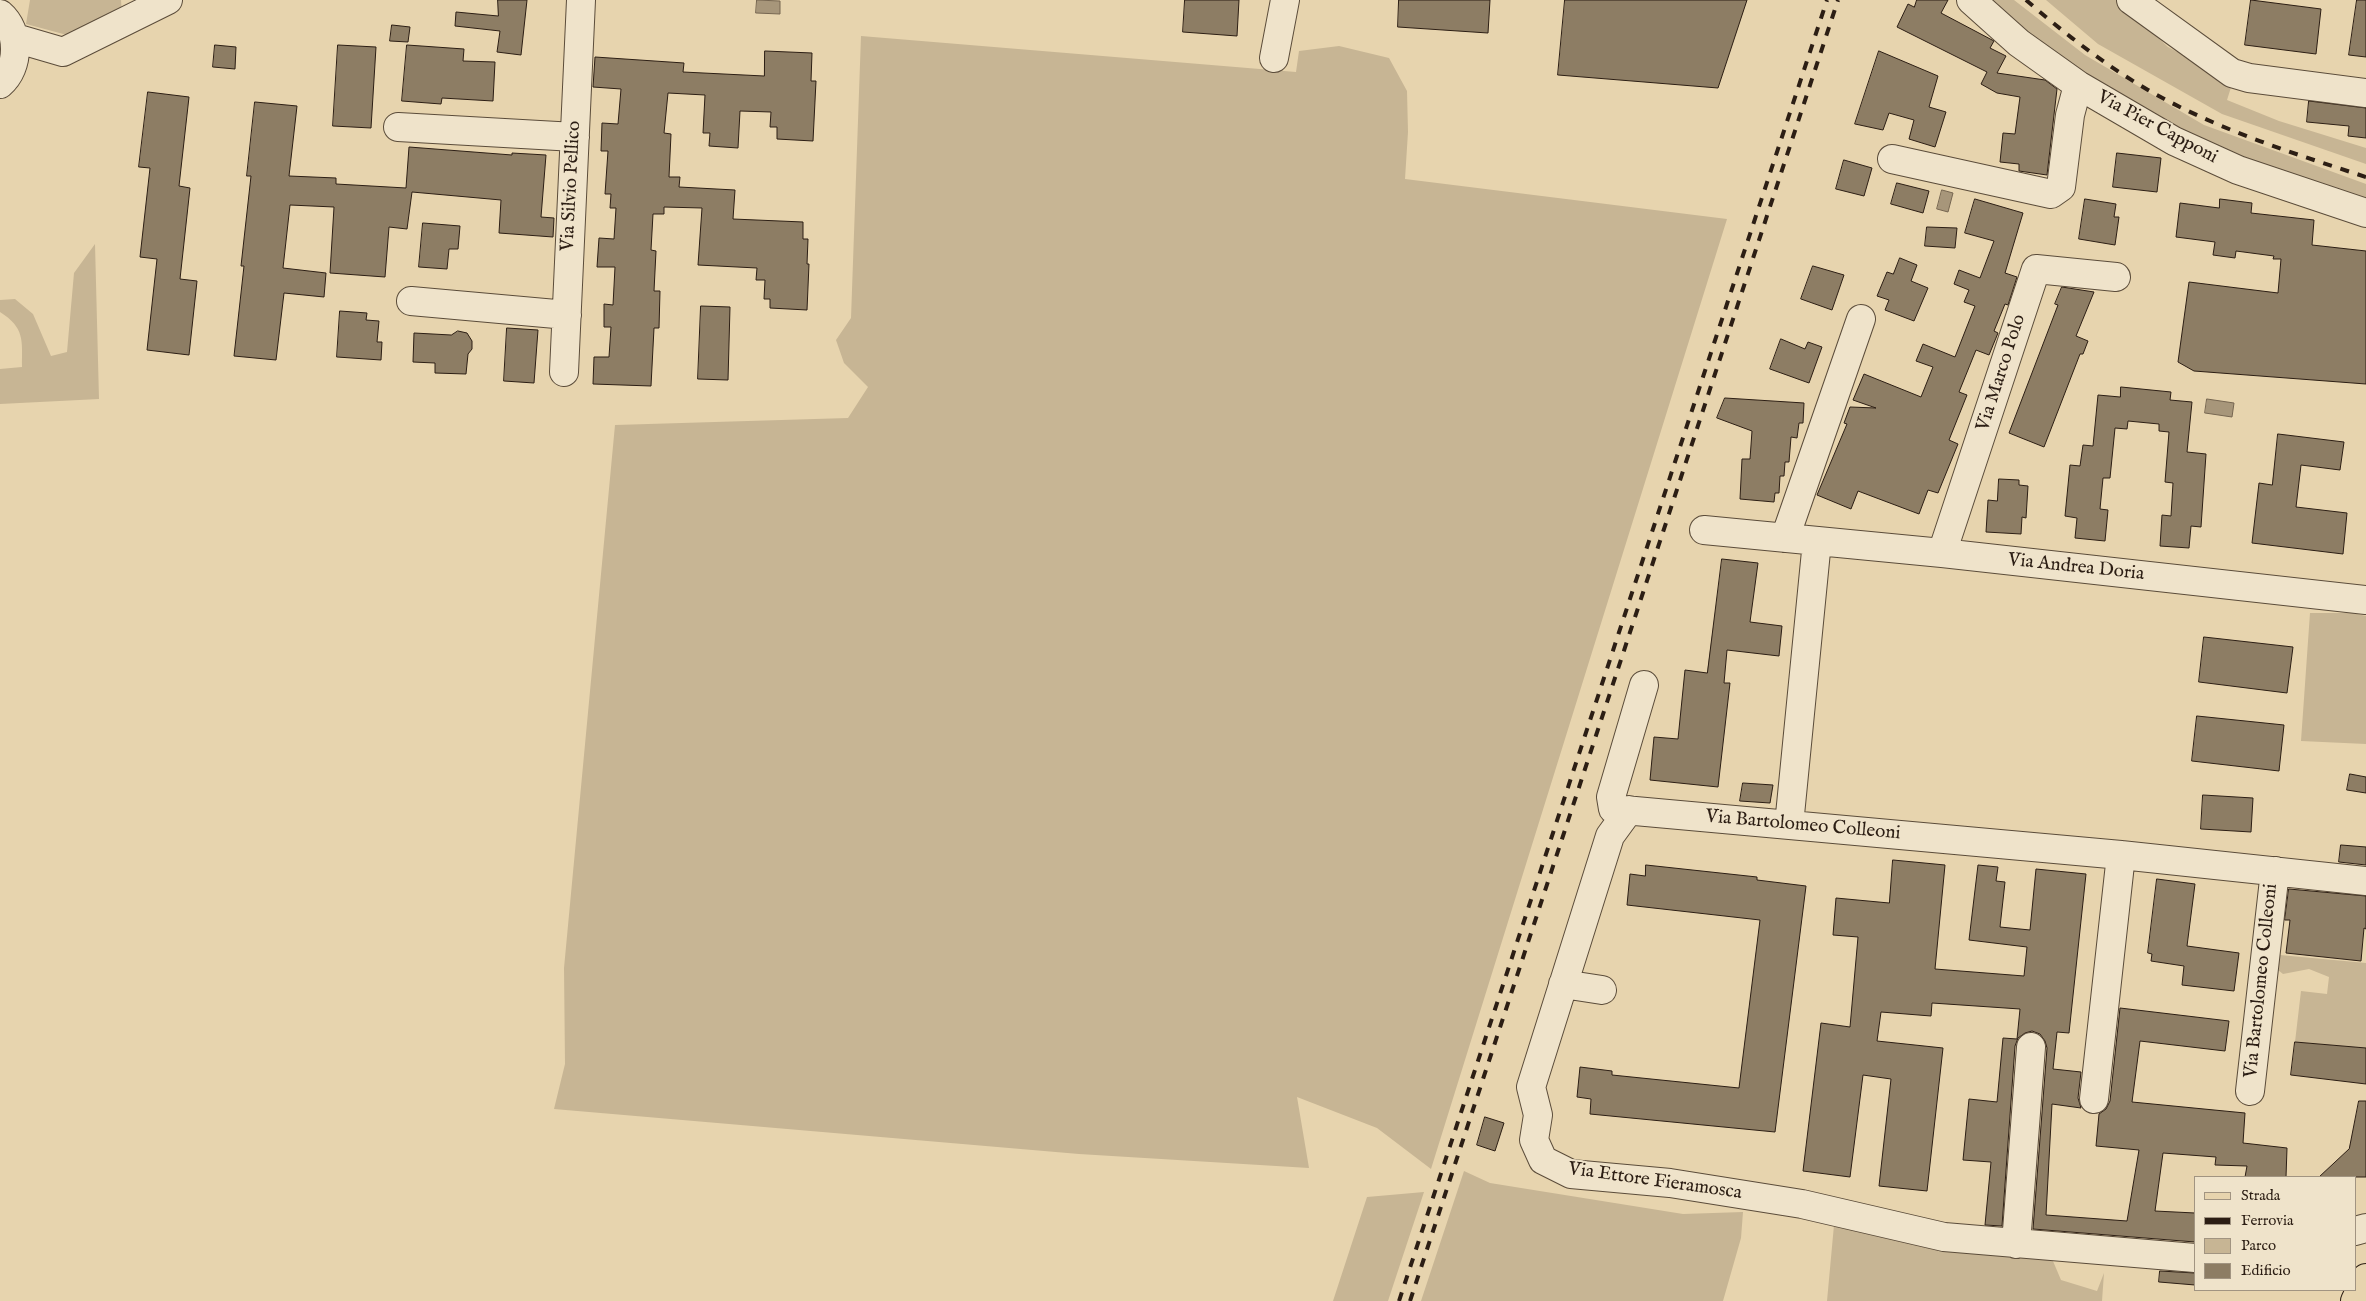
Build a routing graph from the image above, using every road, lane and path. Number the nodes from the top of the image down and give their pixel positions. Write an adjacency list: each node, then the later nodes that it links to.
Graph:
1 (168, 0): 6 (street)
2 (581, 0): 12 (street, Via Silvio Pellico)
3 (1285, 0): 7 (street)
4 (1971, 0): 9 (street, Via Pier Capponi)
5 (2131, 0): 10 (street)
6 (7, 17): 8 (street)
7 (1274, 58)
8 (0, 84)
9 (2078, 86): 13 (street); 14 (street, Via Pier Capponi)
10 (2366, 93)
11 (398, 127): 12 (street)
12 (575, 137): 17 (street, Via Silvio Pellico)
13 (1892, 160)
14 (2366, 213)
15 (2116, 277): 23 (street, Via Marco Polo)
16 (411, 301): 17 (street)
17 (567, 314): 19 (street, Via Silvio Pellico)
18 (1861, 319): 21 (street)
19 (564, 372)
20 (1704, 530): 21 (street, Via Andrea Doria)
21 (1785, 538): 22 (street, Via Andrea Doria)
22 (1817, 541): 23 (street, Via Andrea Doria); 27 (street)
23 (1942, 554): 24 (street, Via Andrea Doria)
24 (2366, 600)
25 (1644, 685): 26 (street, Via Bartolomeo Colleoni)
26 (1629, 810): 27 (street, Via Bartolomeo Colleoni); 31 (street, Via Ettore Fieramosca)
27 (1789, 825): 28 (street, Via Bartolomeo Colleoni)
28 (2121, 855): 29 (street, Via Bartolomeo Colleoni); 35 (street)
29 (2275, 871): 30 (street, Via Bartolomeo Colleoni); 34 (street, Via Bartolomeo Colleoni)
30 (2366, 881)
31 (1563, 984): 32 (street); 36 (street, Via Ettore Fieramosca)
32 (1602, 990)
33 (2030, 1047): 36 (street)
34 (2250, 1091)
35 (2094, 1099)
36 (2016, 1244): 37 (street, Via Ettore Fieramosca)
37 (2194, 1258)
38 (2366, 1278): 40 (main road)
39 (2366, 1290): 40 (street)
40 (2356, 1301)

